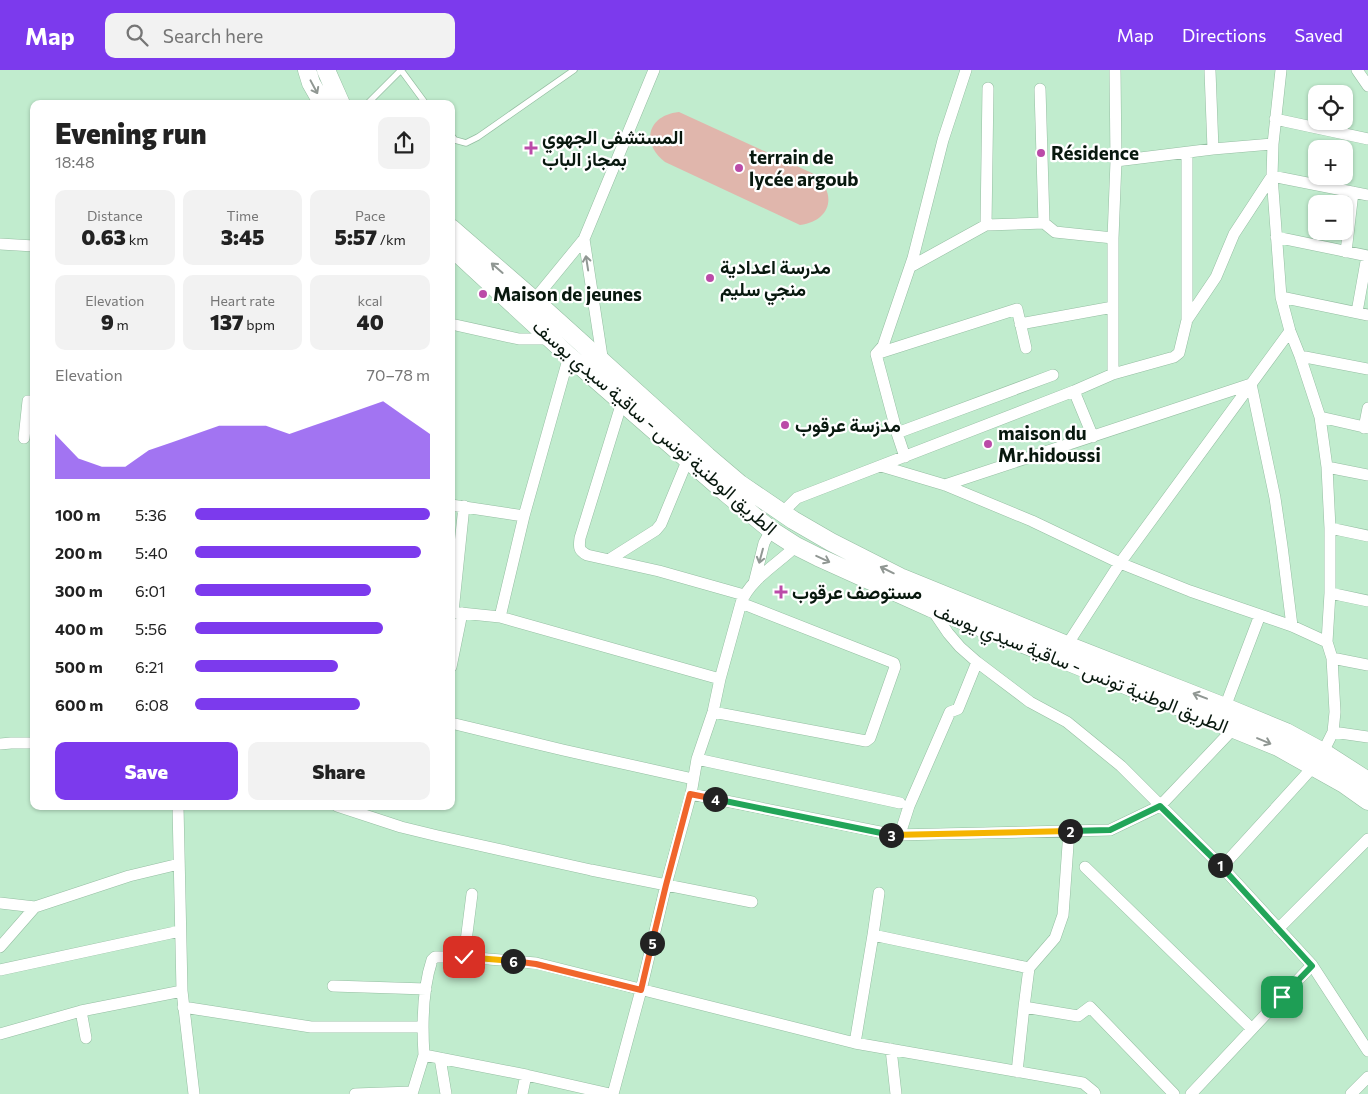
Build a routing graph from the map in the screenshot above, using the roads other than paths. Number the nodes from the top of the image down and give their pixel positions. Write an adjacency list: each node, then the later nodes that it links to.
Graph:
1 (307, 70): 14 (main road, one-way to 14)
2 (326, 70): 15 (main road)
3 (401, 70): 16 (lane); 17 (lane)
4 (574, 70): 20 (lane)
5 (654, 70): 33 (street)
6 (966, 70): 39 (street)
7 (1114, 70): 24 (street)
8 (1281, 70): 18 (street)
9 (1357, 70): 11 (street)
10 (1210, 71): 22 (street)
11 (1368, 86)
12 (988, 88): 29 (street)
13 (1040, 89): 28 (street)
14 (321, 100)
15 (339, 100)
16 (371, 100)
17 (423, 100)
18 (1275, 119): 19 (street); 21 (street)
19 (1368, 139)
20 (455, 140)
21 (1273, 144): 22 (street); 25 (street)
22 (1213, 149): 23 (street)
23 (1187, 153): 24 (street); 44 (street)
24 (1116, 161): 32 (street)
25 (1272, 176): 26 (street); 31 (street); 44 (street)
26 (1353, 192): 27 (street); 37 (street)
27 (1368, 195)
28 (1044, 223): 29 (street); 32 (street)
29 (986, 225): 39 (street)
30 (455, 231): 41 (main road, الطريق الوطنية تونس - ساقية سيدي يوسف, one-way to 30)
31 (1276, 237): 37 (street); 40 (street)
32 (1113, 238): 42 (street)
33 (584, 239): 41 (street); 53 (street, one-way to 33)
34 (0, 244): 35 (street)
35 (30, 246)
36 (455, 251): 48 (main road, الطريق الوطنية تونس - ساقية سيدي يوسف)
37 (1346, 252): 38 (street)
38 (1368, 256): 43 (street)
39 (910, 268): 50 (street)
40 (1281, 297): 43 (street); 47 (street)
41 (534, 300): 53 (main road, الطريق الوطنية تونس - ساقية سيدي يوسف)
42 (1113, 308): 45 (street); 55 (street)
43 (1362, 314)
44 (1187, 320): 55 (street)
45 (1020, 324): 49 (street); 50 (street)
46 (455, 325): 48 (street)
47 (1290, 331): 52 (street); 57 (street)
48 (552, 339): 51 (main road, الطريق الوطنية تونس - ساقية سيدي يوسف)
49 (1026, 348)
50 (876, 354): 64 (street)
51 (569, 356): 60 (main road, الطريق الوطنية تونس - ساقية سيدي يوسف); 77 (street)
52 (1300, 356): 54 (street); 62 (street)
53 (603, 363): 65 (main road, الطريق الوطنية تونس - ساقية سيدي يوسف)
54 (1368, 369)
55 (1113, 374): 58 (street)
56 (1053, 375): 64 (street)
57 (1251, 384): 66 (street); 83 (street); 92 (street)
58 (1074, 391): 66 (street); 68 (street)
59 (30, 401): 67 (street)
60 (622, 402): 65 (main road, الطريق الوطنية تونس - ساقية سيدي يوسف); 82 (street)
61 (1368, 408): 63 (street)
62 (1320, 417): 63 (street); 71 (street)
63 (1366, 428)
64 (897, 433): 68 (street)
65 (674, 437): 69 (main road, الطريق الوطنية تونس - ساقية سيدي يوسف); 76 (main road, الطريق الوطنية تونس - ساقية سيدي يوسف)
66 (1093, 437): 73 (street)
67 (24, 438)
68 (905, 457): 70 (street)
69 (690, 460): 79 (main road, الطريق الوطنية تونس - ساقية سيدي يوسف); 82 (street)
70 (880, 466): 73 (street); 76 (street)
71 (1327, 467): 72 (street); 78 (street)
72 (1368, 475)
73 (946, 485): 83 (street)
74 (455, 505): 75 (street)
75 (464, 506): 77 (street); 89 (street)
76 (782, 513): 94 (main road, الطريق الوطنية تونس - ساقية سيدي يوسف, one-way to 76)
77 (524, 516): 91 (street)
78 (1330, 528): 80 (street); 85 (street)
79 (771, 530): 81 (main road, الطريق الوطنية تونس - ساقية سيدي يوسف); 84 (street, one-way to 84)
80 (1368, 536)
81 (796, 546): 84 (street); 88 (main road, الطريق الوطنية تونس - ساقية سيدي يوسف, one-way to 88)
82 (610, 559): 86 (street)
83 (1120, 563): 90 (street); 94 (street)
84 (754, 583): 86 (street)
85 (1330, 593): 87 (street); 93 (street)
86 (742, 599): 98 (street); 100 (street)
87 (1368, 601)
88 (931, 608): 96 (street); 102 (main road, الطريق الوطنية تونس - ساقية سيدي يوسف)
89 (456, 612): 91 (street)
90 (1260, 615): 92 (street); 99 (street)
91 (500, 617): 98 (street)
92 (1292, 626): 93 (street)
93 (1327, 642): 95 (street)
94 (1067, 645): 99 (main road, الطريق الوطنية تونس - ساقية سيدي يوسف, one-way to 94)
95 (1332, 658): 97 (street); 103 (street)
96 (977, 662): 115 (street); 119 (street)
97 (1368, 665)
98 (720, 678): 100 (street)
99 (1226, 707): 107 (main road, الطريق الوطنية تونس - ساقية سيدي يوسف)
100 (713, 712): 108 (street)
101 (455, 724): 110 (street)
102 (1234, 728): 109 (main road, الطريق الوطنية تونس - ساقية سيدي يوسف, one-way to 109); 115 (street)
103 (1332, 732): 104 (street); 107 (street)
104 (1368, 737)
105 (30, 743): 106 (street)
106 (0, 744)
107 (1324, 752): 111 (main road, الطريق الوطنية تونس - ساقية سيدي يوسف)
108 (697, 759): 110 (street); 114 (street)
109 (1313, 767): 113 (main road, الطريق الوطنية تونس - ساقية سيدي يوسف); 123 (street)
110 (693, 779): 112 (street)
111 (1368, 781)
112 (690, 794): 119 (street); 124 (street)
113 (1368, 801)
114 (900, 803)
115 (1160, 806): 118 (street); 123 (street)
116 (178, 810): 121 (street)
117 (349, 810): 124 (street)
118 (1069, 831): 119 (street); 136 (street)
119 (895, 836)
120 (1368, 839): 130 (street)
121 (179, 864): 129 (street); 131 (street)
122 (1085, 867): 146 (street)
123 (1222, 867): 130 (street)
124 (666, 885): 127 (street); 140 (street)
125 (879, 893): 132 (street)
126 (472, 894): 134 (street)
127 (752, 902)
128 (0, 903): 129 (street)
129 (35, 907): 133 (street)
130 (1278, 929): 135 (street)
131 (180, 931): 137 (street); 141 (street)
132 (873, 934): 136 (street); 149 (street)
133 (0, 947)
134 (464, 957): 139 (street); 140 (street)
135 (1312, 966): 146 (street); 151 (street)
136 (1029, 968): 143 (street)
137 (0, 970)
138 (333, 986): 139 (street)
139 (426, 989): 145 (street)
140 (641, 990): 149 (street); 162 (street)
141 (182, 991): 142 (street); 144 (street)
142 (183, 1006): 145 (street); 158 (street)
143 (1024, 1007): 154 (street); 165 (street)
144 (81, 1011): 147 (street); 148 (street)
145 (423, 1027): 152 (street)
146 (1252, 1028): 166 (street)
147 (0, 1034)
148 (86, 1038)
149 (856, 1042): 150 (street)
150 (891, 1049): 154 (street); 163 (street)
151 (1368, 1051)
152 (424, 1055): 153 (street); 157 (street)
153 (440, 1058): 155 (street); 160 (street)
154 (1017, 1072): 164 (street)
155 (526, 1075): 161 (street); 162 (street)
156 (1368, 1077): 167 (street)
157 (412, 1093): 159 (street)
158 (194, 1094)
159 (355, 1094)
160 (446, 1094)
161 (522, 1094)
162 (608, 1094)
163 (896, 1094)
164 (1095, 1094)
165 (1174, 1094)
166 (1190, 1094)
167 (1351, 1094)

